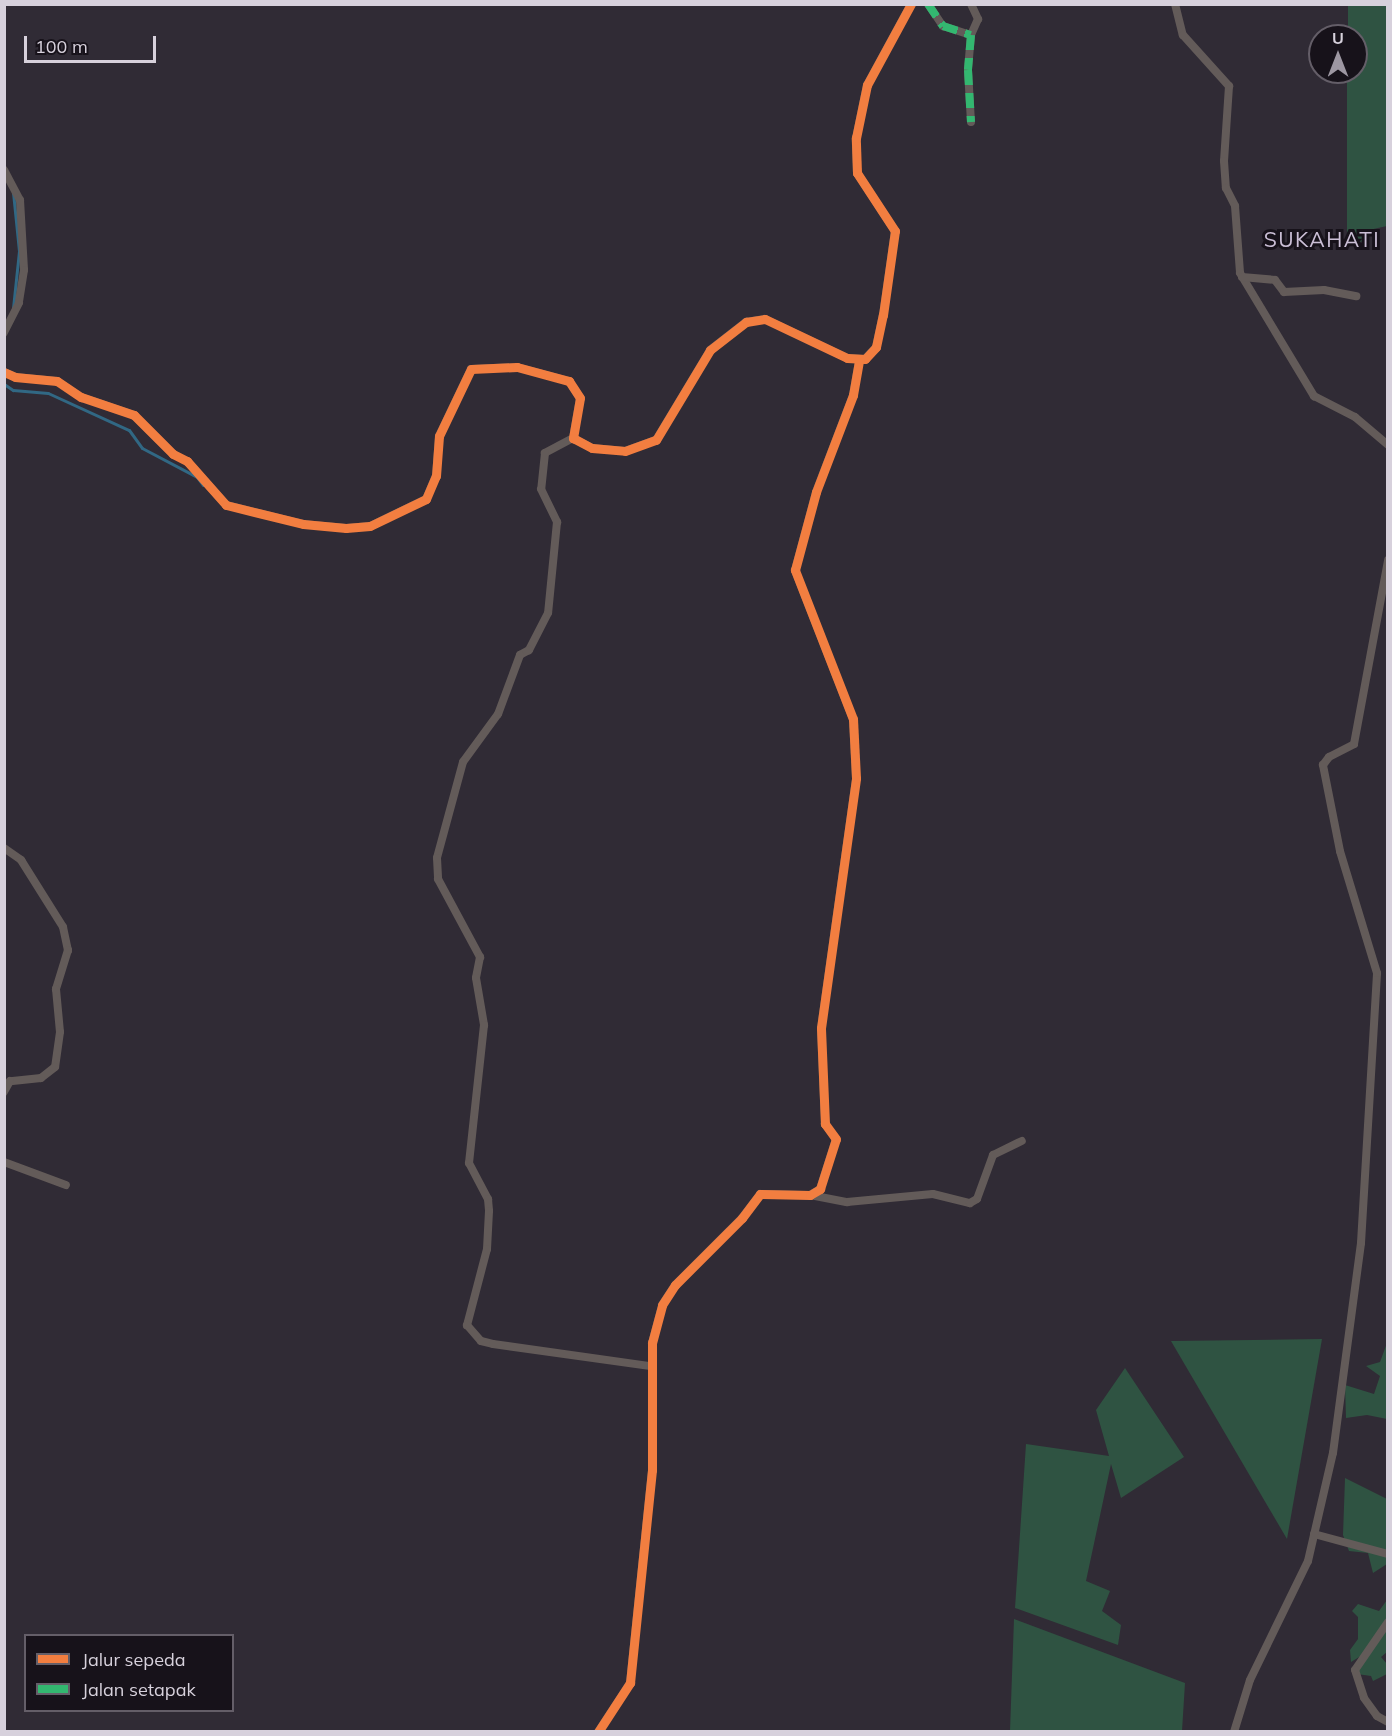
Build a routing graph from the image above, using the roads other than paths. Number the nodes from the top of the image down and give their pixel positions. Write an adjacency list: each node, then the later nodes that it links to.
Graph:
1 (911, 4): 11 (street)
2 (928, 4): 5 (street)
3 (971, 4): 5 (street)
4 (1175, 4): 8 (street)
5 (971, 35): 6 (street)
6 (971, 123)
7 (4, 170): 10 (street)
8 (1242, 277): 9 (street); 14 (street)
9 (1356, 296)
10 (4, 333)
11 (859, 364): 13 (street); 21 (street)
12 (4, 372): 13 (street)
13 (568, 440): 22 (street)
14 (1388, 445)
15 (1388, 560): 23 (street)
16 (4, 848): 17 (street)
17 (4, 1092)
18 (1022, 1141): 21 (street)
19 (4, 1162): 20 (street)
20 (66, 1185)
21 (810, 1195): 22 (street)
22 (650, 1366): 27 (street)
23 (1314, 1534): 24 (street); 28 (street)
24 (1388, 1554)
25 (1388, 1622): 26 (street)
26 (1388, 1722)
27 (598, 1731)
28 (1234, 1731)

